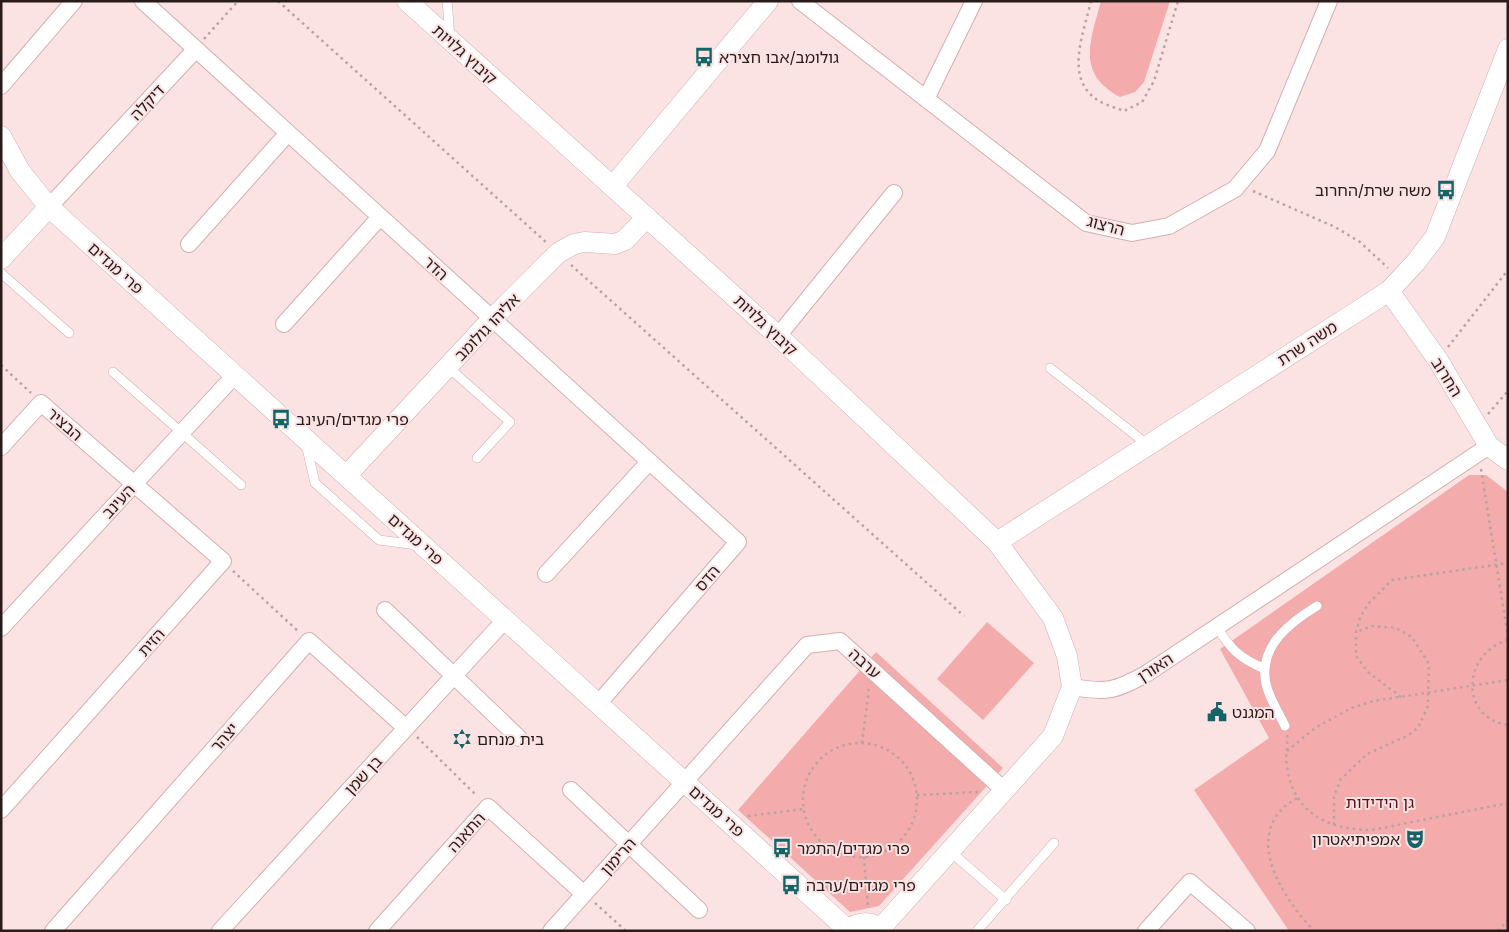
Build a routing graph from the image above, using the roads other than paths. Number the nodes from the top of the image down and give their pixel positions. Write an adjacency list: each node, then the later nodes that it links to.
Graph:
1 (74, 1): 12 (street)
2 (143, 1): 10 (street)
3 (407, 1): 9 (street, קיבוץ גלויות)
4 (447, 1): 9 (lane)
5 (768, 1): 16 (street)
6 (800, 1): 13 (street, הרצוג)
7 (974, 1): 13 (street)
8 (1329, 1): 13 (street, הרצוג)
9 (450, 40): 16 (street, קיבוץ גלויות)
10 (196, 49): 14 (street, הדר); 18 (street, דיקלה)
11 (1508, 49): 24 (street, משה שרת)
12 (1, 86)
13 (926, 99)
14 (288, 133): 19 (street, הדר); 21 (street)
15 (1, 136): 18 (street, פרי מגדים)
16 (613, 186): 20 (street, קיבוץ גלויות)
17 (894, 193): 28 (street)
18 (49, 207): 22 (street); 32 (street, פרי מגדים)
19 (380, 217): 25 (street, הדר); 26 (street)
20 (647, 217): 25 (street, אליהו גולומב); 28 (street, קיבוץ גלויות)
21 (190, 244)
22 (1, 259)
23 (1, 273): 27 (lane)
24 (1395, 285): 35 (street, משה שרת); 37 (street, החרוב)
25 (492, 319): 29 (street, אליהו גולומב); 40 (street, הדס)
26 (284, 324)
27 (69, 333)
28 (778, 336): 44 (street, קיבוץ גלויות)
29 (448, 367): 38 (lane); 41 (street, אליהו גולומב)
30 (1050, 368): 35 (lane)
31 (113, 372): 33 (lane)
32 (234, 375): 33 (street, העינב); 34 (street, פרי מגדים)
33 (182, 432): 42 (street, העינב); 43 (lane)
34 (305, 439): 41 (street, פרי מגדים); 45 (lane)
35 (1148, 445): 44 (street, משה שרת)
36 (1, 447): 42 (street, הבציר)
37 (1484, 449): 39 (street, החרוב); 50 (street, האורן)
38 (477, 458)
39 (1508, 460)
40 (649, 462): 46 (street); 55 (street, הדס)
41 (346, 476): 45 (street, פרי מגדים)
42 (134, 484): 51 (street, העינב); 62 (street, הזית)
43 (241, 485)
44 (996, 542): 54 (street, קיבוץ גלויות)
45 (424, 546): 49 (street, פרי מגדים)
46 (546, 574)
47 (1317, 606): 52 (lane)
48 (385, 610): 53 (street)
49 (506, 620): 53 (street, בן שמן); 55 (street, פרי מגדים)
50 (1216, 625): 52 (lane); 54 (street, האורן)
51 (1, 628)
52 (1265, 669): 56 (lane)
53 (454, 676): 57 (street, בן שמן); 58 (street)
54 (1072, 687): 61 (street)
55 (598, 704): 59 (street, פרי מגדים)
56 (1286, 726)
57 (406, 728): 71 (street, יצהר); 72 (street, בן שמן)
58 (519, 738)
59 (685, 782): 61 (street, ערבה); 63 (street, הרימון); 70 (street, פרי מגדים)
60 (571, 790): 63 (street)
61 (1005, 791): 65 (street)
62 (1, 810)
63 (629, 844): 66 (street, הרימון); 68 (street)
64 (1054, 844): 67 (lane)
65 (951, 852): 67 (lane); 69 (street)
66 (584, 894): 73 (street, התאנה); 74 (street, הרימון)
67 (1006, 900): 75 (lane)
68 (699, 910)
69 (877, 928): 70 (street)
70 (847, 930)
71 (53, 931)
72 (220, 931)
73 (377, 931)
74 (551, 931)
75 (978, 931)
76 (1146, 931): 77 (street)
77 (1247, 931)

